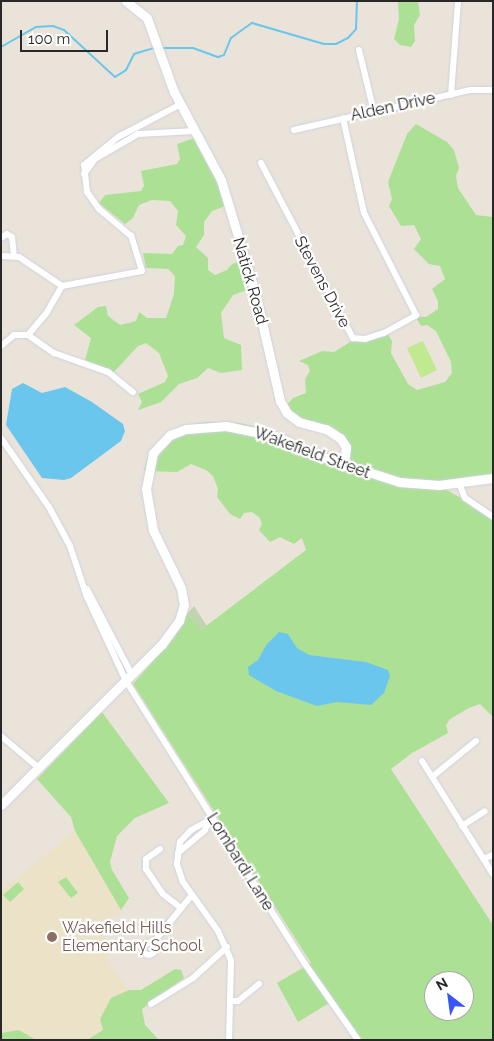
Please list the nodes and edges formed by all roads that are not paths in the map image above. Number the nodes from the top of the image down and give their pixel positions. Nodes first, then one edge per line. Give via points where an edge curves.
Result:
1 (126, 1) edge
2 (458, 1) edge
3 (359, 50) dead end
4 (493, 90) edge
5 (451, 95) junction
6 (181, 104) junction
7 (374, 112) junction
8 (343, 118) junction
9 (294, 130) dead end
10 (195, 131) junction
11 (261, 163) dead end
12 (84, 175) junction
13 (1, 238) edge
14 (1, 256) edge
15 (14, 256) junction
16 (62, 286) junction
17 (28, 335) junction
18 (1, 346) edge
19 (134, 392) dead end
20 (1, 438) edge
21 (344, 466) junction
22 (493, 478) edge
23 (459, 482) junction
24 (493, 517) edge
25 (129, 678) junction
26 (1, 736) edge
27 (476, 741) dead end
28 (422, 761) dead end
29 (39, 768) junction
30 (432, 777) junction
31 (1, 805) edge
32 (484, 811) dead end
33 (211, 820) junction
34 (462, 826) junction
35 (160, 849) dead end
36 (493, 855) edge
37 (483, 859) junction
38 (493, 874) edge
39 (192, 895) junction
40 (181, 908) junction
41 (152, 944) dead end
42 (227, 947) junction
43 (259, 984) dead end
44 (230, 1001) junction
45 (151, 1004) dead end
46 (229, 1040) edge
47 (358, 1040) edge

1 - 6 street, Natick Road via 147,18 165,71
2 - 5 street
3 - 7 street
4 - 5 street, Alden Drive
5 - 7 street, Alden Drive
6 - 10 street, Natick Road
6 - 12 street via 142,122 99,150 85,162
7 - 8 street, Alden Drive
8 - 9 street, Alden Drive
8 - 11 street, Stevens Drive via 364,213 416,315 384,333 365,339 353,338
10 - 12 street via 138,134 95,159
10 - 21 street, Natick Road via 221,180 256,296 280,401 287,413 299,422 326,429 340,438 346,447
12 - 16 street via 87,192 97,206 124,228 134,241 142,271
13 - 15 street via 7,234 12,237
14 - 15 street
15 - 16 street
16 - 17 street via 48,312
17 - 18 street via 14,335
17 - 19 street via 54,353 108,372
20 - 25 street, Lombardi Lane via 54,515 87,590 87,597
21 - 23 street, Wakefield Street via 399,482 430,485
21 - 25 street, Wakefield Street via 279,437 231,426 182,430 164,440 153,454 149,466 146,497 153,530 179,582 184,605 174,631
22 - 23 street, Wakefield Street
23 - 24 street via 465,498
25 - 29 street, Wakefield Street
25 - 33 street, Lombardi Lane
26 - 29 street
27 - 30 street
28 - 30 street
29 - 31 street, Wakefield Street
30 - 34 street
32 - 34 street
33 - 39 street via 184,836 178,854 179,872
33 - 47 street, Lombardi Lane via 344,1024
34 - 37 street
35 - 40 street via 146,859 146,869 163,894
36 - 37 street
37 - 38 street
39 - 40 street
39 - 42 street
40 - 41 street
42 - 44 street via 233,973
42 - 45 street via 192,978
43 - 44 street via 238,1001
44 - 46 street

